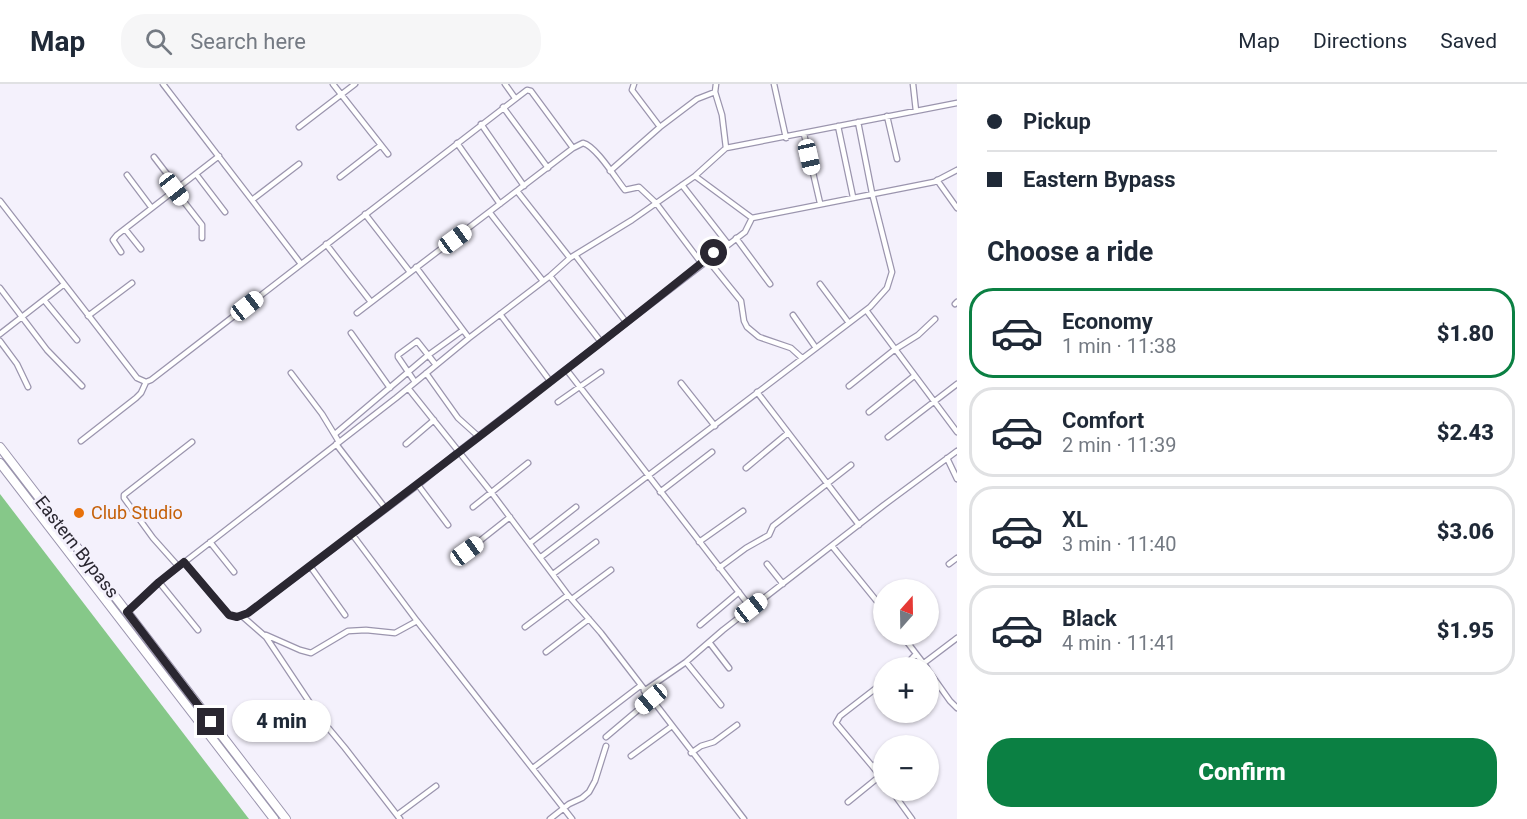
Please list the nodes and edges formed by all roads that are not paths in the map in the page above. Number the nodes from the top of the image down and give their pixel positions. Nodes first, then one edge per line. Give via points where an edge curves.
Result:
1 (163, 84) edge
2 (333, 84) edge
3 (355, 84) edge
4 (505, 84) edge
5 (634, 84) edge
6 (716, 84) edge
7 (774, 84) edge
8 (913, 84) edge
9 (714, 92) junction
10 (342, 94) junction
11 (515, 98) junction
12 (957, 104) edge
13 (503, 107) junction
14 (916, 111) junction
15 (887, 116) junction
16 (858, 122) junction
17 (480, 124) junction
18 (838, 126) junction
19 (299, 127) dead end
20 (660, 127) junction
21 (804, 134) junction
22 (786, 138) junction
23 (457, 143) junction
24 (381, 145) junction
25 (573, 148) junction
26 (726, 148) junction
27 (388, 154) dead end
28 (219, 156) junction
29 (154, 157) dead end
30 (897, 159) dead end
31 (299, 164) dead end
32 (548, 168) junction
33 (610, 171) junction
34 (954, 172) edge
35 (196, 174) junction
36 (127, 175) dead end
37 (695, 176) junction
38 (340, 177) dead end
39 (937, 180) junction
40 (957, 181) edge
41 (682, 184) junction
42 (525, 186) junction
43 (175, 188) junction
44 (517, 191) junction
45 (872, 193) junction
46 (853, 197) junction
47 (252, 200) junction
48 (0, 201) edge
49 (656, 203) junction
50 (820, 203) junction
51 (500, 204) junction
52 (151, 207) junction
53 (957, 208) edge
54 (225, 212) dead end
55 (490, 213) junction
56 (365, 214) junction
57 (752, 218) junction
58 (125, 229) junction
59 (202, 238) dead end
60 (736, 238) junction
61 (326, 244) junction
62 (728, 244) junction
63 (141, 249) dead end
64 (121, 252) dead end
65 (575, 255) junction
66 (570, 258) junction
67 (707, 259) junction
68 (301, 264) junction
69 (702, 264) junction
70 (416, 267) junction
71 (410, 272) junction
72 (550, 276) junction
73 (543, 281) junction
74 (132, 283) dead end
75 (770, 284) dead end
76 (820, 284) dead end
77 (63, 285) junction
78 (0, 288) edge
79 (44, 300) junction
80 (371, 302) junction
81 (866, 310) junction
82 (357, 313) dead end
83 (500, 314) junction
84 (793, 315) dead end
85 (88, 316) junction
86 (23, 317) junction
87 (935, 319) dead end
88 (626, 322) junction
89 (849, 323) junction
90 (463, 330) junction
91 (351, 333) dead end
92 (0, 334) edge
93 (469, 338) junction
94 (77, 340) dead end
95 (0, 341) edge
96 (601, 342) junction
97 (816, 348) junction
98 (894, 350) junction
99 (429, 355) junction
100 (802, 358) junction
101 (436, 364) junction
102 (566, 369) junction
103 (408, 372) junction
104 (601, 372) dead end
105 (291, 373) dead end
106 (426, 373) junction
107 (914, 376) junction
108 (550, 381) junction
109 (146, 382) junction
110 (416, 382) junction
111 (681, 383) dead end
112 (957, 384) edge
113 (82, 386) dead end
114 (849, 386) dead end
115 (28, 387) dead end
116 (579, 387) junction
117 (390, 388) junction
118 (408, 388) junction
119 (757, 392) junction
120 (558, 402) dead end
121 (934, 402) junction
122 (869, 412) dead end
123 (434, 420) junction
124 (715, 426) junction
125 (957, 432) edge
126 (788, 433) junction
127 (335, 434) junction
128 (478, 436) junction
129 (888, 437) dead end
130 (81, 441) dead end
131 (192, 442) dead end
132 (337, 443) junction
133 (406, 444) dead end
134 (0, 447) edge
135 (459, 450) junction
136 (957, 451) edge
137 (712, 452) dead end
138 (948, 458) junction
139 (0, 463) edge
140 (528, 463) dead end
141 (851, 465) dead end
142 (746, 468) dead end
143 (648, 476) junction
144 (957, 478) edge
145 (418, 485) junction
146 (827, 485) junction
147 (491, 492) junction
148 (660, 492) junction
149 (472, 507) dead end
150 (576, 507) dead end
151 (386, 509) junction
152 (743, 511) dead end
153 (510, 517) junction
154 (448, 525) dead end
155 (859, 525) junction
156 (352, 534) junction
157 (210, 542) junction
158 (596, 542) dead end
159 (699, 542) junction
160 (530, 543) junction
161 (832, 546) junction
162 (467, 551) dead end
163 (541, 557) junction
164 (957, 558) edge
165 (184, 562) junction
166 (767, 564) dead end
167 (949, 564) dead end
168 (178, 566) junction
169 (310, 566) junction
170 (719, 568) junction
171 (611, 570) dead end
172 (234, 572) dead end
173 (553, 574) junction
174 (159, 582) junction
175 (783, 584) junction
176 (740, 592) junction
177 (873, 596) edge
178 (570, 597) junction
179 (751, 608) junction
180 (127, 612) junction
181 (345, 615) dead end
182 (242, 616) junction
183 (590, 619) junction
184 (417, 621) junction
185 (700, 625) dead end
186 (525, 627) dead end
187 (198, 630) dead end
188 (263, 634) junction
189 (957, 638) edge
190 (709, 642) junction
191 (909, 645) edge
192 (546, 651) dead end
193 (916, 654) junction
194 (913, 657) edge
195 (918, 657) edge
196 (939, 657) edge
197 (686, 662) junction
198 (729, 668) dead end
199 (939, 685) edge
200 (640, 686) junction
201 (873, 689) edge
202 (644, 691) junction
203 (651, 699) junction
204 (721, 705) dead end
205 (957, 708) edge
206 (737, 725) dead end
207 (672, 726) junction
208 (606, 737) dead end
209 (606, 746) dead end
210 (691, 753) junction
211 (632, 756) dead end
212 (873, 767) edge
213 (533, 768) junction
214 (873, 782) edge
215 (436, 786) dead end
216 (899, 801) edge
217 (848, 802) dead end
218 (275, 805) junction
219 (564, 809) junction
220 (268, 810) junction
221 (398, 817) edge
222 (274, 819) edge
223 (286, 819) edge
224 (550, 819) edge
225 (572, 819) edge
226 (744, 819) edge
227 (912, 819) edge

1 - 28 street
2 - 10 street
3 - 10 street
4 - 11 street
5 - 20 street via 632,90
6 - 9 street
7 - 22 street
8 - 14 street
9 - 20 street via 697,99
9 - 26 street via 722,115
10 - 19 street
10 - 24 street
11 - 13 street
11 - 25 street via 531,91
12 - 14 street
13 - 17 street
13 - 32 street
14 - 15 street
15 - 16 street
15 - 30 street
16 - 18 street
16 - 45 street
17 - 23 street
17 - 42 street
18 - 21 street
18 - 46 street
20 - 33 street
21 - 22 street
21 - 50 street
22 - 26 street
23 - 51 street
23 - 56 street
24 - 27 street
24 - 38 street
25 - 32 street
25 - 33 street via 588,144
26 - 37 street
28 - 35 street
28 - 47 street
29 - 43 street
31 - 47 street
32 - 42 street
33 - 49 street via 625,190 639,187
34 - 39 street
34 - 40 street
35 - 43 street
35 - 54 street
36 - 52 street
37 - 41 street
37 - 57 street
39 - 45 street
39 - 53 street
41 - 49 street
41 - 62 street
42 - 44 street
43 - 52 street
43 - 59 street via 202,225
44 - 51 street
44 - 66 street
45 - 46 street
45 - 81 street via 892,272 887,288
46 - 50 street
47 - 68 street
48 - 77 street
49 - 65 street
49 - 69 street
50 - 57 street
51 - 55 street
52 - 58 street
55 - 70 street
55 - 73 street
56 - 61 street
56 - 71 street
57 - 60 street via 748,228
58 - 63 street
58 - 64 street via 113,240
60 - 62 street
60 - 75 street
61 - 68 street
61 - 80 street
62 - 67 street
65 - 66 street
65 - 88 street
66 - 72 street
67 - 69 street
67 - 100 street via 741,301 747,327 759,337 791,348
68 - 109 street
69 - 88 street
70 - 71 street
70 - 90 street
71 - 80 street
72 - 73 street
72 - 96 street
73 - 83 street
74 - 85 street
76 - 89 street
77 - 79 street
77 - 85 street
78 - 86 street
79 - 86 street
79 - 94 street
80 - 82 street
81 - 89 street
81 - 98 street
83 - 93 street
83 - 108 street
84 - 97 street
85 - 109 street via 137,378
86 - 92 street
86 - 113 street via 47,350
87 - 98 street
88 - 96 street
89 - 97 street
90 - 93 street
90 - 99 street
91 - 117 street
93 - 101 street
95 - 115 street
96 - 102 street
97 - 100 street
98 - 107 street
98 - 114 street
99 - 101 street
99 - 103 street
99 - 103 street via 417,341 399,355
100 - 119 street
101 - 106 street
102 - 108 street
102 - 116 street
103 - 110 street
103 - 117 street
104 - 116 street
105 - 127 street
106 - 110 street
106 - 128 street via 458,418
107 - 121 street
107 - 122 street
108 - 128 street
109 - 130 street via 136,398
110 - 118 street
111 - 124 street
112 - 121 street
116 - 120 street
116 - 143 street
117 - 127 street
118 - 123 street
118 - 132 street
119 - 124 street
119 - 126 street
121 - 125 street
121 - 129 street
123 - 133 street
123 - 135 street
124 - 143 street
126 - 142 street
126 - 146 street
127 - 132 street
128 - 135 street
131 - 168 street via 124,495
132 - 151 street
132 - 157 street
134 - 180 main road, Eastern Bypass
135 - 145 street
135 - 147 street
136 - 138 street
137 - 148 street
138 - 144 street
138 - 155 street
139 - 220 main road, Eastern Bypass
140 - 147 street
141 - 146 street
143 - 148 street
143 - 163 street
145 - 151 street
145 - 154 street
146 - 155 street
146 - 170 street via 773,526 769,535
147 - 149 street
147 - 153 street
148 - 159 street
150 - 160 street
151 - 156 street
152 - 159 street
153 - 160 street
153 - 162 street
155 - 161 street
156 - 169 street
156 - 184 street
157 - 165 street
157 - 172 street
158 - 173 street
159 - 170 street
160 - 163 street
161 - 175 street
161 - 177 street
163 - 173 street
164 - 167 street
165 - 168 street
165 - 182 street via 229,615
166 - 175 street
168 - 174 street
169 - 181 street
169 - 182 street
170 - 176 street
171 - 178 street
173 - 178 street
174 - 180 street
174 - 187 street
175 - 179 street
176 - 179 street
176 - 185 street
178 - 183 street
178 - 186 street
179 - 190 street
180 - 218 main road, Eastern Bypass
182 - 188 street
183 - 192 street
183 - 200 street
184 - 188 street via 395,633 348,631 311,653
184 - 213 street
188 - 221 street via 320,718
189 - 196 street
190 - 197 street
190 - 198 street
191 - 193 street
193 - 194 street
193 - 195 street
197 - 202 street
197 - 204 street
199 - 205 street
200 - 202 street
200 - 213 street
201 - 212 street via 836,723
202 - 203 street
203 - 207 street
203 - 208 street
206 - 210 street
207 - 210 street
207 - 211 street
209 - 219 street via 589,792
210 - 226 street
213 - 219 street
214 - 217 street
215 - 221 street
216 - 227 street
218 - 220 main road
218 - 223 main road, Eastern Bypass
219 - 224 street
219 - 225 street
220 - 222 main road, Eastern Bypass

